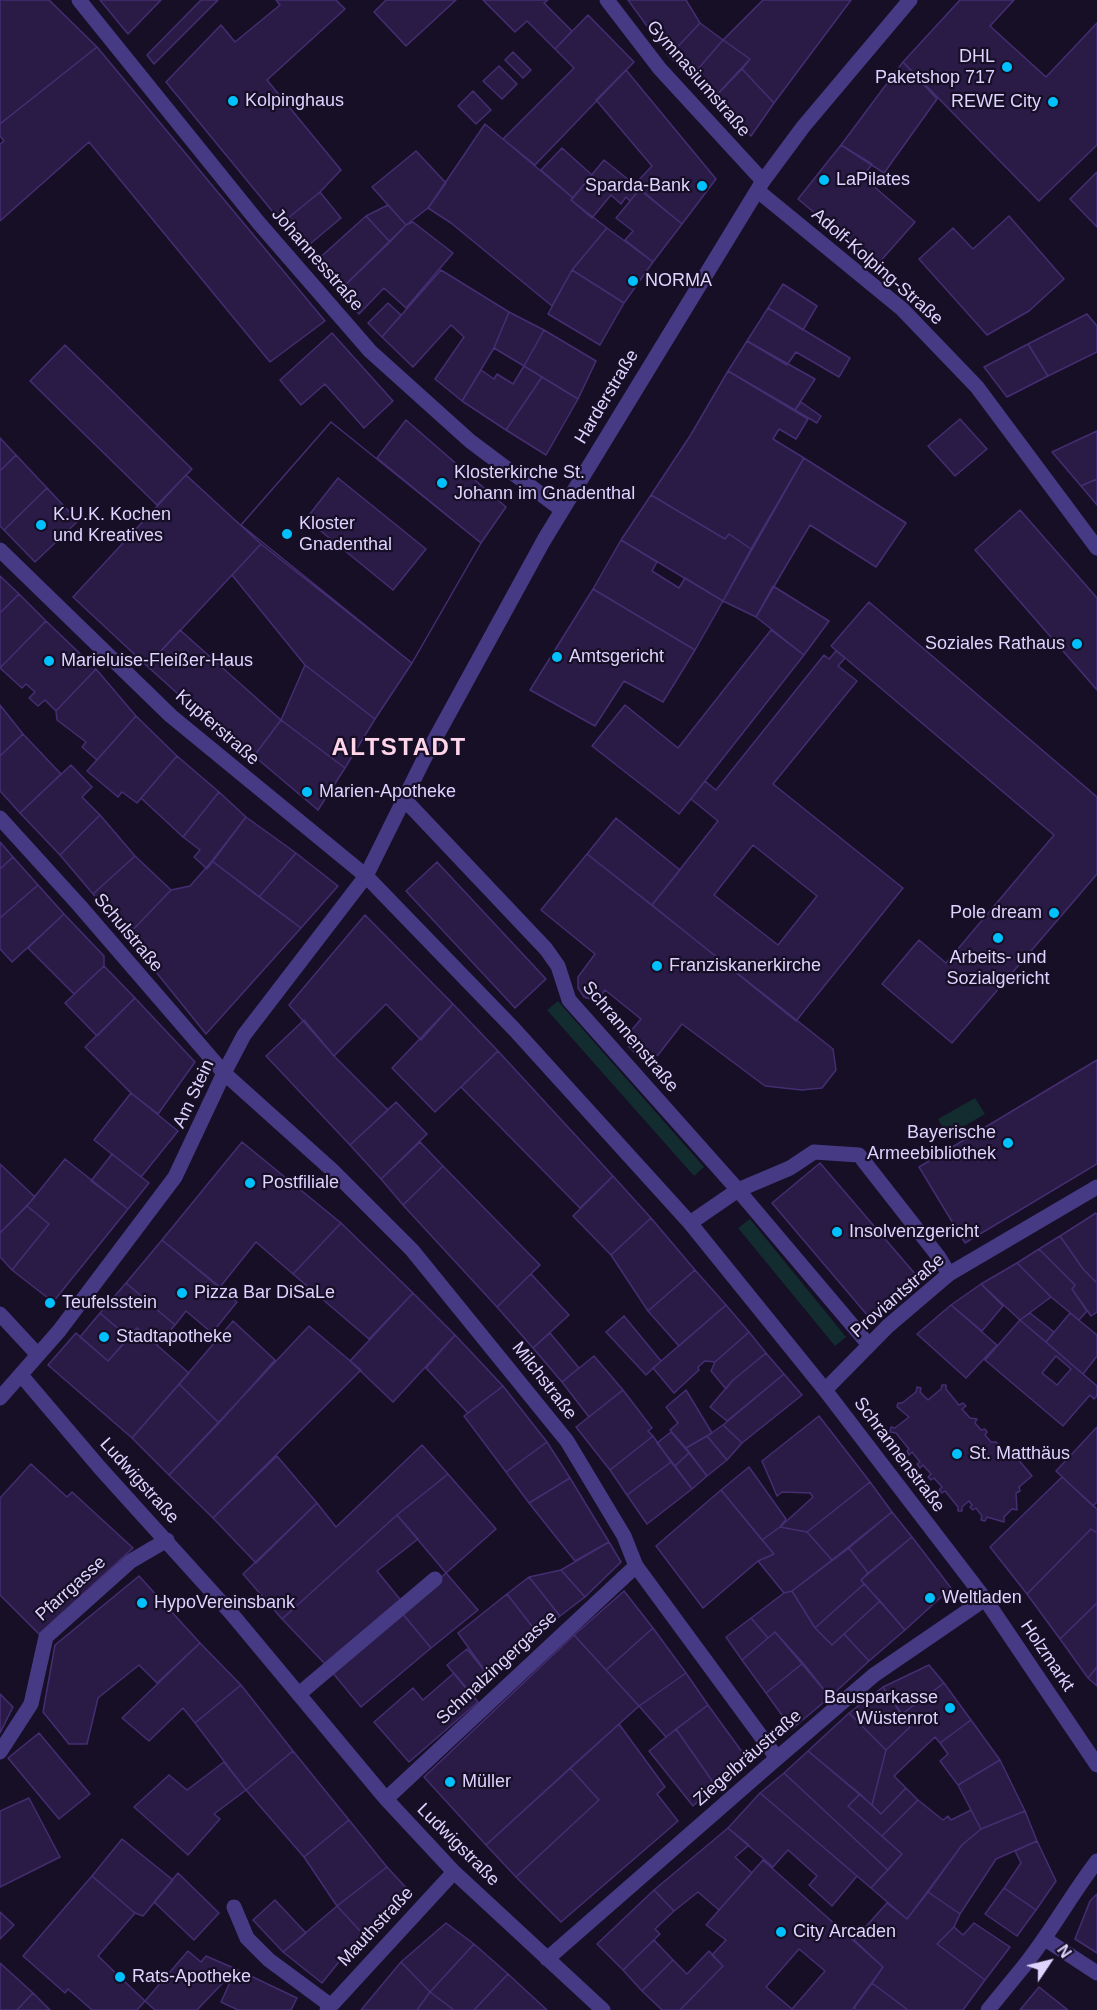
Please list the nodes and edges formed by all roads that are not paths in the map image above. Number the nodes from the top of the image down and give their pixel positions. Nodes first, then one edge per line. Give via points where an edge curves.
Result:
1 (79, 0) edge
2 (607, 0) edge
3 (910, 0) edge
4 (760, 186) junction
5 (562, 510) junction
6 (1097, 548) edge
7 (0, 550) edge
8 (404, 799) junction
9 (0, 818) edge
10 (366, 876) junction
11 (224, 1073) junction
12 (1097, 1187) edge
13 (738, 1190) junction
14 (690, 1223) junction
15 (949, 1274) junction
16 (0, 1314) edge
17 (870, 1345) junction
18 (39, 1355) junction
19 (21, 1375) junction
20 (825, 1390) junction
21 (0, 1398) edge
22 (167, 1540) junction
23 (636, 1566) junction
24 (435, 1579) dead end
25 (985, 1599) junction
26 (299, 1694) junction
27 (0, 1752) edge
28 (772, 1762) junction
29 (1097, 1765) edge
30 (386, 1799) junction
31 (1097, 1861) edge
32 (454, 1872) junction
33 (234, 1907) dead end
34 (1046, 1939) junction
35 (547, 1959) junction
36 (1097, 1973) edge
37 (328, 2007) edge
38 (603, 2010) edge
39 (988, 2010) edge

1 - 5 street, Johannesstraße via 258,222 370,351 470,441
2 - 4 street, Gymnasiumstraße
3 - 4 street, Harderstraße via 803,127
4 - 5 street, Harderstraße
4 - 6 street, Adolf-Kolping-Straße via 902,309 977,387
5 - 8 street, Harderstraße
7 - 10 street, Kupferstraße via 171,716
8 - 10 street, Harderstraße
8 - 13 street, Schrannenstraße via 546,949 558,966 569,1000
9 - 11 street, Schulstraße
10 - 11 street, Am Stein via 244,1035
10 - 14 street, Schrannenstraße via 519,1034
11 - 18 street, Am Stein via 175,1178
11 - 23 street, Milchstraße via 332,1170 436,1278 567,1441 624,1536
12 - 15 street, Proviantstraße
13 - 14 street
13 - 15 street via 790,1168 814,1152 859,1155
13 - 17 street, Schrannenstraße
14 - 20 street, Schrannenstraße
15 - 17 street, Proviantstraße
16 - 18 street
17 - 20 street, Proviantstraße
18 - 19 street, Am Stein
19 - 21 street, Am Stein
19 - 22 street, Ludwigstraße
20 - 25 street, Schrannenstraße
22 - 26 street, Ludwigstraße
22 - 27 street, Pfarrgasse via 131,1561 46,1637 31,1704
23 - 28 street, Milchstraße
23 - 30 street, Schmalzingergasse
24 - 26 street
25 - 28 street, Ziegelbräustraße via 874,1675
25 - 29 street, Holzmarkt
26 - 30 street, Ludwigstraße
28 - 35 street, Ziegelbräustraße
30 - 32 street, Ludwigstraße
31 - 34 street
32 - 35 street, Ludwigstraße
32 - 37 street, Mauthstraße
33 - 37 street via 247,1938
34 - 36 street
34 - 39 street
35 - 38 street, Ludwigstraße

